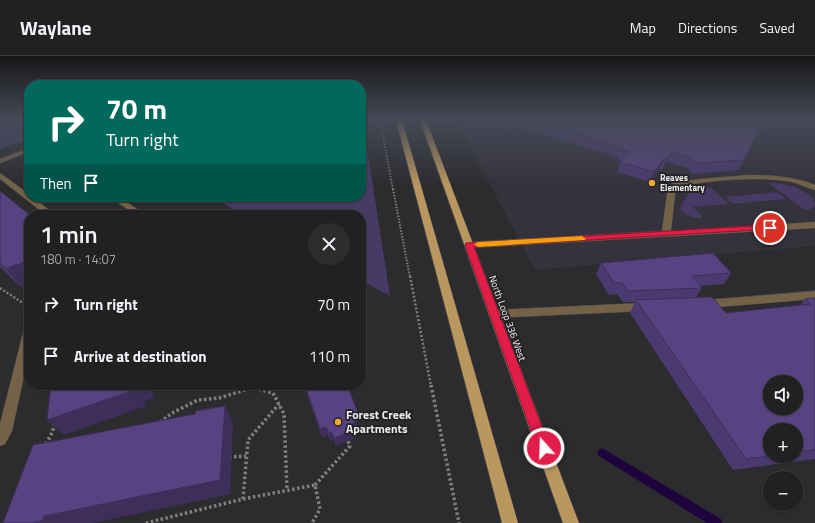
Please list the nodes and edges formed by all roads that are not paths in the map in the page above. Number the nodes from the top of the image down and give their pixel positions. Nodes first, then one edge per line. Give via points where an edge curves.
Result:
1 (405, 142) edge
2 (431, 142) edge
3 (24, 152) edge
4 (0, 161) edge
5 (0, 174) edge
6 (815, 188) edge
7 (24, 193) edge
8 (36, 202) edge
9 (122, 202) edge
10 (46, 210) edge
11 (134, 210) edge
12 (815, 225) edge
13 (666, 234) junction
14 (469, 245) junction
15 (815, 295) edge
16 (699, 305) edge
17 (652, 307) edge
18 (494, 314) junction
19 (24, 350) edge
20 (0, 440) edge
21 (510, 523) edge
22 (571, 523) edge

1 - 21 main road
2 - 14 main road, North Loop 336 West
3 - 4 lane
5 - 7 lane
6 - 13 lane via 781,177 764,176 676,185 671,194
8 - 10 lane
9 - 11 lane
12 - 13 lane
13 - 14 lane
14 - 18 main road, North Loop 336 West
15 - 16 lane
17 - 18 lane
18 - 22 main road, North Loop 336 West
19 - 20 lane via 5,431

